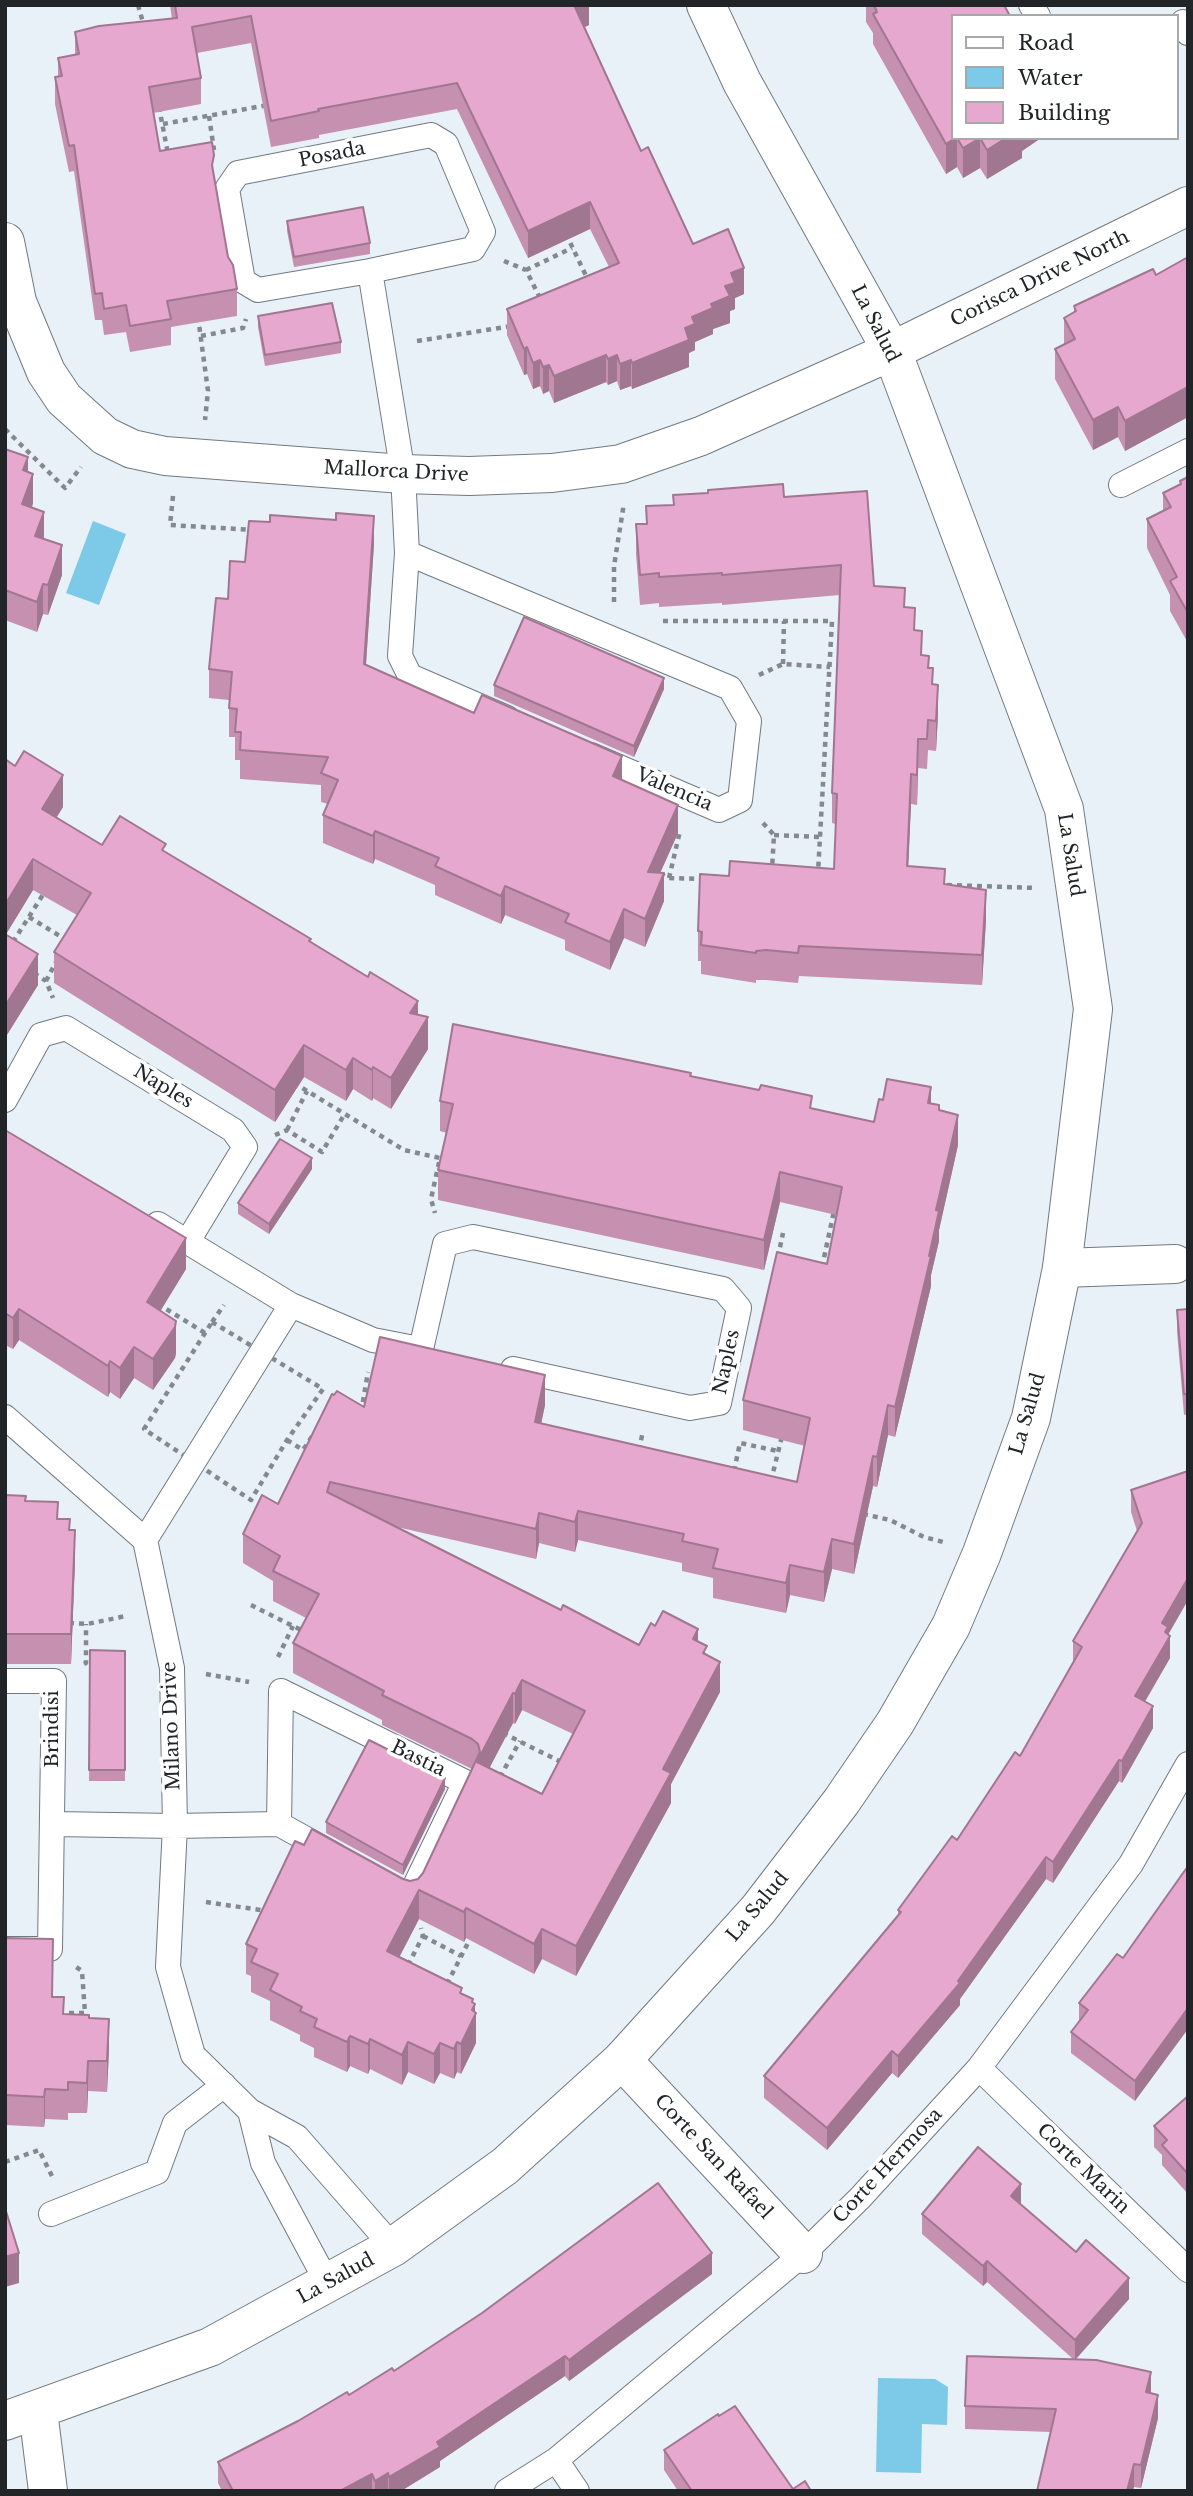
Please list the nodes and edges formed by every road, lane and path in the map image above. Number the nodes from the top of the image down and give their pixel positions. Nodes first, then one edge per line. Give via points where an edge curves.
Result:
1 (138, 5) edge
2 (706, 5) edge
3 (145, 32) edge
4 (158, 98) edge
5 (272, 104) edge
6 (163, 124) junction
7 (168, 158) edge
8 (1188, 206) edge
9 (561, 224) edge
10 (5, 242) edge
11 (572, 248) junction
12 (474, 249) junction
13 (526, 270) junction
14 (370, 271) junction
15 (593, 290) edge
16 (542, 301) edge
17 (197, 310) edge
18 (522, 324) edge
19 (382, 347) junction
20 (891, 351) junction
21 (1188, 451) edge
22 (201, 459) junction
23 (621, 464) junction
24 (402, 474) junction
25 (1121, 485) dead end
26 (408, 553) junction
27 (614, 605) dead end
28 (784, 621) junction
29 (640, 650) junction
30 (783, 664) junction
31 (830, 667) junction
32 (730, 688) junction
33 (530, 728) edge
34 (566, 744) edge
35 (688, 797) junction
36 (740, 800) junction
37 (774, 835) junction
38 (820, 837) junction
39 (657, 872) edge
40 (669, 878) junction
41 (708, 879) edge
42 (772, 880) edge
43 (51, 881) edge
44 (817, 881) edge
45 (938, 885) edge
46 (1009, 887) dead end
47 (29, 916) junction
48 (67, 941) junction
49 (11, 945) edge
50 (78, 948) edge
51 (26, 968) edge
52 (46, 981) junction
53 (66, 1028) junction
54 (283, 1076) edge
55 (307, 1091) junction
56 (5, 1100) edge
57 (344, 1115) junction
58 (287, 1129) junction
59 (243, 1151) junction
60 (836, 1205) edge
61 (143, 1216) edge
62 (783, 1233) dead end
63 (187, 1241) junction
64 (445, 1244) junction
65 (778, 1259) edge
66 (1181, 1263) edge
67 (1062, 1268) junction
68 (822, 1269) edge
69 (147, 1297) edge
70 (291, 1305) junction
71 (205, 1333) junction
72 (373, 1340) junction
73 (421, 1349) junction
74 (263, 1352) junction
75 (448, 1355) edge
76 (487, 1364) edge
77 (362, 1407) junction
78 (375, 1410) edge
79 (355, 1413) edge
80 (5, 1417) edge
81 (785, 1425) edge
82 (316, 1431) edge
83 (287, 1440) junction
84 (778, 1451) junction
85 (193, 1463) junction
86 (733, 1474) edge
87 (768, 1493) edge
88 (863, 1514) edge
89 (924, 1537) dead end
90 (145, 1540) junction
91 (251, 1605) dead end
92 (160, 1609) junction
93 (59, 1623) edge
94 (293, 1626) junction
95 (316, 1638) edge
96 (275, 1662) dead end
97 (172, 1668) junction
98 (5, 1681) edge
99 (251, 1683) dead end
100 (495, 1729) edge
101 (520, 1741) junction
102 (568, 1751) edge
103 (562, 1763) junction
104 (1188, 1764) edge
105 (558, 1770) edge
106 (463, 1782) junction
107 (53, 1824) junction
108 (279, 1824) junction
109 (175, 1826) junction
110 (351, 1863) edge
111 (374, 1876) edge
112 (410, 1896) junction
113 (171, 1903) junction
114 (269, 1911) edge
115 (473, 1933) edge
116 (423, 1936) junction
117 (5, 1949) edge
118 (461, 1956) junction
119 (403, 1975) edge
120 (442, 1993) edge
121 (58, 2013) edge
122 (85, 2013) edge
123 (622, 2060) junction
124 (979, 2068) junction
125 (224, 2085) junction
126 (250, 2111) junction
127 (5, 2162) edge
128 (60, 2210) joint
129 (393, 2247) junction
130 (803, 2254) junction
131 (1188, 2270) edge
132 (328, 2284) junction
133 (22, 2416) edge
134 (556, 2460) junction
135 (48, 2491) edge
136 (507, 2491) edge
137 (577, 2491) edge

1 - 3 path
2 - 20 street, La Salud via 742,82
4 - 6 path
5 - 6 path
6 - 7 path
8 - 20 street, Corisca Drive North
9 - 11 path
10 - 22 street, Mallorca Drive via 17,302 31,340 64,399 106,436 132,449
11 - 13 path
11 - 15 path
12 - 13 path
12 - 14 lane, Posada
12 - 14 lane, Posada via 484,232 446,144 431,135 238,173 227,189 243,281 258,290
13 - 16 path
14 - 19 lane
17 - 22 path via 208,391
18 - 19 path
19 - 24 lane
20 - 23 street, Mallorca Drive via 701,436
20 - 67 street, La Salud via 1064,809 1093,1009
21 - 25 lane
22 - 24 street, Mallorca Drive
23 - 24 street, Mallorca Drive via 538,473
23 - 27 path via 624,502 614,566
24 - 26 lane
26 - 29 lane
26 - 33 lane via 400,656 410,676
28 - 29 path via 651,621
28 - 30 path
28 - 31 path via 832,621
29 - 32 lane
30 - 31 path
30 - 32 path
31 - 38 path
32 - 36 lane, Valencia via 749,721
34 - 35 lane, Valencia
35 - 36 lane, Valencia via 719,810
35 - 40 path
36 - 37 path
37 - 38 path
37 - 42 path
38 - 44 path
39 - 40 path
40 - 41 path
43 - 47 path
45 - 46 path
47 - 48 path
47 - 49 path
48 - 50 path
48 - 52 path
51 - 52 path
52 - 53 path
53 - 56 lane via 41,1035
53 - 59 lane, Naples via 233,1130 245,1147
54 - 55 path
55 - 57 path
55 - 58 path
57 - 58 path via 322,1152
57 - 64 path via 404,1150 440,1158 431,1199
58 - 59 path
59 - 63 lane
60 - 68 path
61 - 63 lane
62 - 65 path
63 - 70 lane
64 - 73 lane
64 - 76 lane, Naples via 473,1237 723,1289 739,1308 719,1403 690,1408
66 - 67 street
67 - 123 street, La Salud via 1031,1418 951,1626 895,1723 833,1812 758,1910
69 - 71 path
70 - 72 lane
70 - 74 lane
71 - 74 path via 212,1322
71 - 85 path via 144,1429
72 - 73 lane
72 - 77 path
73 - 75 lane
74 - 83 path via 323,1390
74 - 85 lane
77 - 78 path
77 - 79 path
80 - 90 lane
81 - 84 path
82 - 83 path via 303,1450
83 - 85 path via 251,1500
84 - 86 path via 740,1443
84 - 87 path
85 - 90 lane
88 - 89 path via 890,1520
90 - 92 lane, Milano Drive
91 - 94 path
92 - 93 path via 88,1624
92 - 97 lane, Milano Drive
94 - 95 path
94 - 96 path
97 - 99 path
97 - 109 lane, Milano Drive
98 - 107 lane, Brindisi via 54,1681
100 - 101 path
101 - 103 path
101 - 106 path via 498,1781
102 - 103 path
103 - 105 path
104 - 124 lane, Corte Hermosa via 1131,1864
106 - 108 lane, Bastia via 281,1691
106 - 112 lane, Bastia
107 - 109 lane
107 - 117 lane, Brindisi via 50,1949
108 - 109 lane
108 - 110 lane
109 - 113 lane, Milano Drive
111 - 112 lane
112 - 116 path
113 - 114 path via 206,1901
113 - 125 lane, Milano Drive via 168,1967 193,2055
115 - 118 path
116 - 118 path
116 - 119 path
118 - 120 path
121 - 122 path
123 - 129 street, La Salud via 505,2166
123 - 130 street, Corte San Rafael
124 - 130 lane, Corte Hermosa
124 - 131 lane, Corte Marin
125 - 126 lane, Milano Drive
125 - 128 lane via 176,2123 157,2172
126 - 129 lane, Milano Drive via 297,2137
126 - 132 lane via 263,2163
127 - 128 path via 39,2150
129 - 132 street, La Salud
130 - 134 lane, Corte Hermosa
132 - 133 street, La Salud via 211,2347
133 - 135 street
134 - 136 lane, Corte Hermosa
134 - 137 lane

